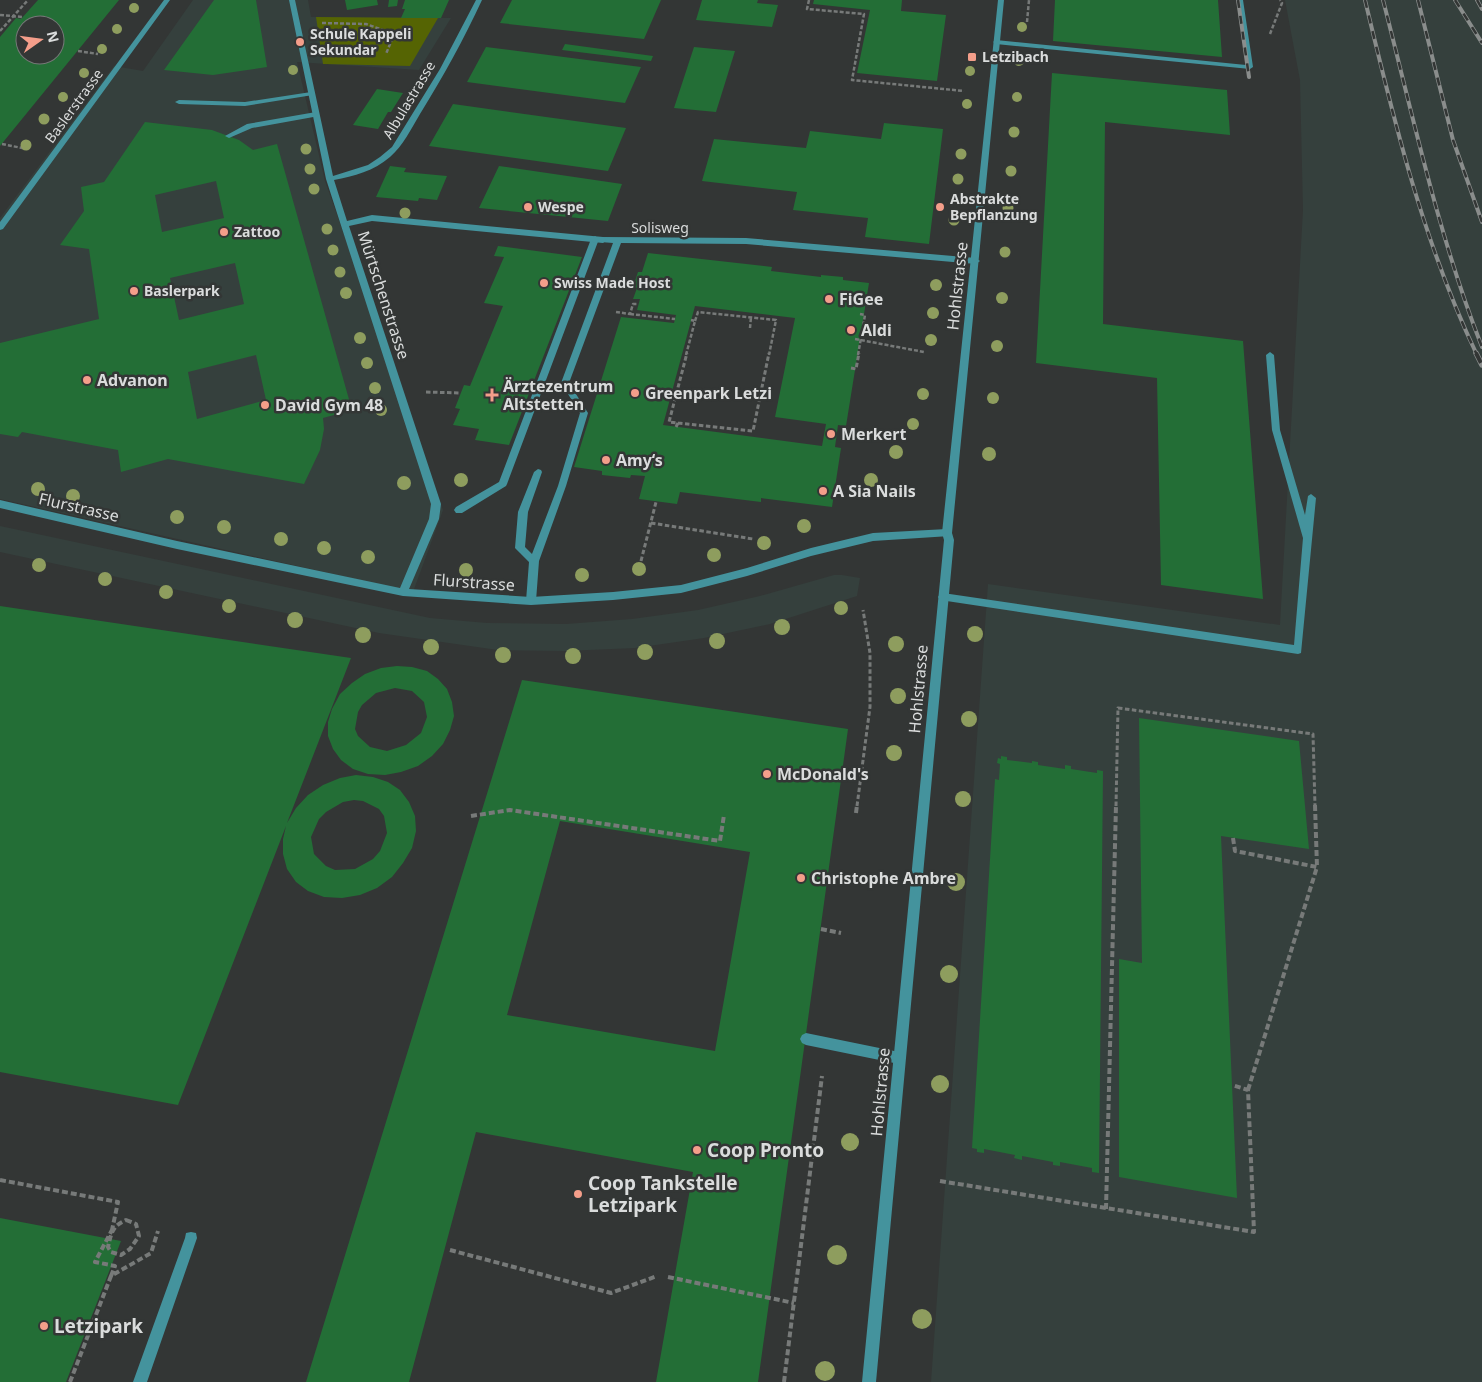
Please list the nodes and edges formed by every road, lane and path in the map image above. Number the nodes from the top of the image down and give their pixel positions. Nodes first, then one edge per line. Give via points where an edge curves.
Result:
1 (28, 0) edge
2 (167, 0) edge
3 (292, 0) edge
4 (479, 0) edge
5 (809, 0) edge
6 (1001, 0) edge
7 (1240, 0) edge
8 (0, 15) edge
9 (13, 16) junction
10 (316, 24) dead end
11 (0, 31) edge
12 (996, 42) junction
13 (78, 51) dead end
14 (101, 54) dead end
15 (386, 54) dead end
16 (964, 91) dead end
17 (311, 94) junction
18 (179, 102) dead end
19 (316, 114) junction
20 (230, 136) dead end
21 (2, 144) dead end
22 (30, 150) dead end
23 (330, 179) junction
24 (345, 224) junction
25 (0, 227) edge
26 (599, 239) junction
27 (618, 240) junction
28 (976, 261) junction
29 (630, 314) dead end
30 (860, 314) dead end
31 (752, 317) junction
32 (675, 318) dead end
33 (750, 328) dead end
34 (856, 339) dead end
35 (862, 340) junction
36 (924, 352) dead end
37 (1270, 355) dead end
38 (850, 368) dead end
39 (420, 392) dead end
40 (461, 393) dead end
41 (678, 423) junction
42 (676, 427) dead end
43 (538, 472) dead end
44 (1311, 498) dead end
45 (656, 502) dead end
46 (0, 504) edge
47 (459, 510) dead end
48 (651, 523) junction
49 (948, 532) junction
50 (753, 539) dead end
51 (1308, 543) junction
52 (641, 561) dead end
53 (534, 562) junction
54 (403, 592) junction
55 (943, 597) junction
56 (531, 600) junction
57 (863, 610) dead end
58 (856, 813) dead end
59 (471, 816) dead end
60 (724, 816) dead end
61 (1233, 838) dead end
62 (1317, 866) junction
63 (821, 929) dead end
64 (841, 933) dead end
65 (806, 1039) dead end
66 (899, 1058) junction
67 (822, 1076) dead end
68 (1232, 1085) dead end
69 (1248, 1090) junction
70 (0, 1180) edge
71 (940, 1181) dead end
72 (1106, 1209) junction
73 (158, 1231) dead end
74 (191, 1238) dead end
75 (450, 1250) dead end
76 (111, 1276) junction
77 (657, 1276) dead end
78 (668, 1277) dead end
79 (794, 1303) junction
80 (70, 1382) edge
81 (140, 1382) edge
82 (784, 1382) edge
83 (868, 1382) edge

1 - 9 path
2 - 25 street, Baslerstrasse
3 - 17 street, Mürtschenstrasse
4 - 23 street, Albulastrasse via 397,146 361,172
5 - 16 path via 807,9 864,14 852,80
6 - 12 street, Hohlstrasse
7 - 12 street via 1250,66
8 - 9 path
9 - 11 path
10 - 15 path via 366,24 394,34
12 - 28 street, Hohlstrasse
13 - 14 path
17 - 18 street via 245,104
17 - 19 street, Mürtschenstrasse
19 - 20 street via 250,126
19 - 23 street, Mürtschenstrasse
21 - 22 path
23 - 24 street, Mürtschenstrasse
24 - 26 street, Solisweg via 380,218
24 - 54 street, Mürtschenstrasse via 436,504 434,519
26 - 27 street, Solisweg
26 - 47 street via 503,484
27 - 28 street, Solisweg via 746,241
27 - 53 street via 565,383 584,413
28 - 49 street, Hohlstrasse
29 - 32 path
30 - 35 path via 865,315
31 - 33 path
31 - 41 path via 698,312 693,320 668,422
31 - 41 path via 776,320 753,431
34 - 35 path
35 - 36 path
35 - 38 path via 856,369
37 - 51 street via 1276,430
39 - 40 path
41 - 42 path
43 - 53 street via 523,512 520,548
44 - 51 street
45 - 48 path
46 - 54 street, Flurstrasse
48 - 50 path
48 - 52 path
49 - 55 street, Hohlstrasse
49 - 56 street, Flurstrasse via 873,537 681,589
51 - 55 street via 1298,650
53 - 56 street
54 - 56 street, Flurstrasse
55 - 66 street, Hohlstrasse
57 - 58 path via 870,653 870,707
59 - 60 path via 510,810 720,841
61 - 62 path via 1235,851
62 - 69 path
62 - 72 path via 1313,734 1118,708
63 - 64 path
65 - 66 street
66 - 83 street, Hohlstrasse
67 - 79 path
68 - 69 path
69 - 72 path via 1254,1232
70 - 76 path via 118,1202 114,1220 112,1229 110,1238 108,1247 111,1252 121,1255 128,1252 140,1235 136,1224 125,1221 119,1223 114,1229 109,1236 104,1242 94,1262 115,1266
71 - 72 path
73 - 76 path via 151,1253
74 - 81 street
75 - 77 path via 611,1293
76 - 80 path
78 - 79 path
79 - 82 path

